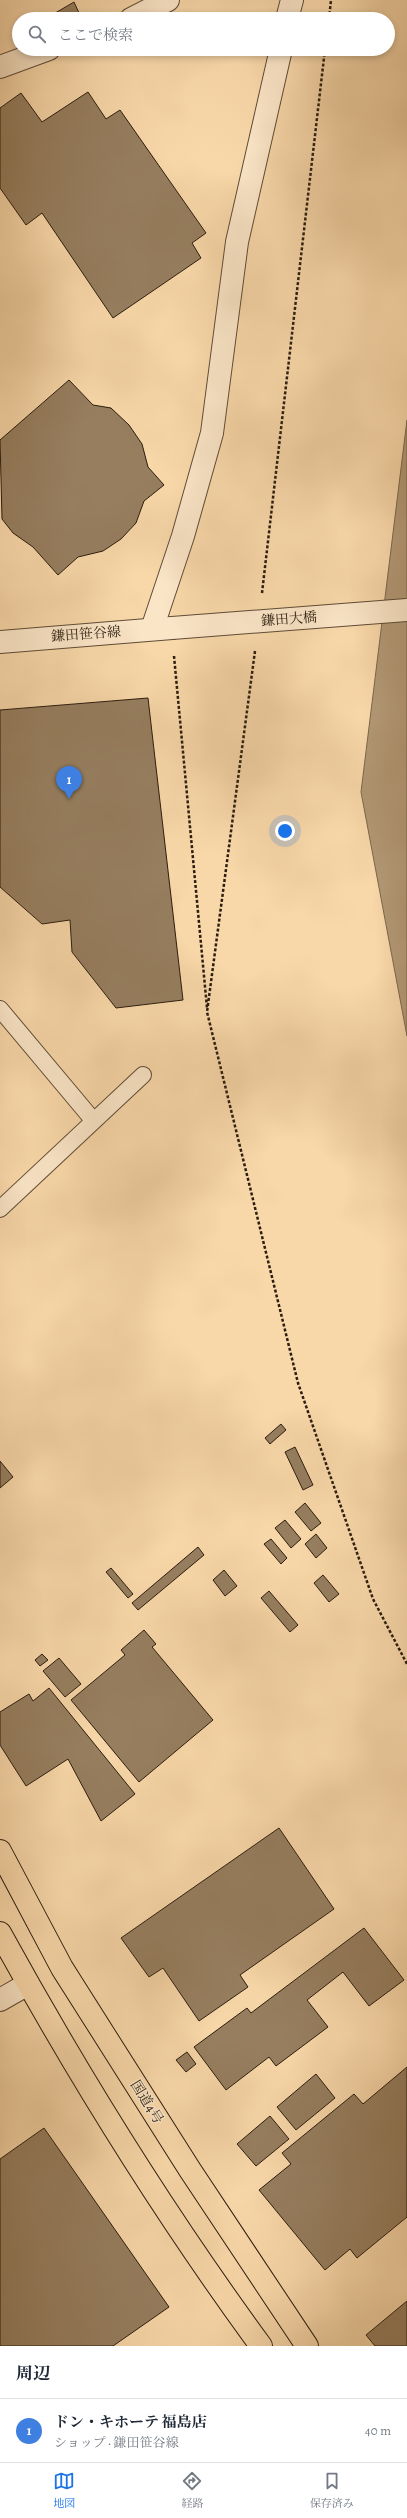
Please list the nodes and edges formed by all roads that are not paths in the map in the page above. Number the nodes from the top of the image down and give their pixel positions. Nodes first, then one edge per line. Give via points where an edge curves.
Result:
1 (168, 0) edge
2 (292, 0) edge
3 (145, 12) edge
4 (289, 12) edge
5 (30, 56) edge
6 (279, 56) edge
7 (0, 67) edge
8 (407, 610) edge
9 (162, 628) junction
10 (0, 642) edge
11 (0, 1009) edge
12 (143, 1075) dead end
13 (93, 1120) junction
14 (0, 1208) edge
15 (0, 1851) edge
16 (0, 1933) edge
17 (28, 1984) junction
18 (0, 2000) edge
19 (261, 2346) edge
20 (307, 2346) edge

1 - 3 street
2 - 4 street
5 - 7 street
6 - 9 street via 237,242 212,433 183,536
8 - 9 street, 鎌田大橋, bridge
9 - 10 street, 鎌田笹谷線
11 - 13 lane
12 - 13 lane
13 - 14 lane
15 - 20 highway, 国道4号 via 62,1968 190,2170
16 - 17 highway
17 - 18 street
17 - 19 highway via 122,2140 219,2289

